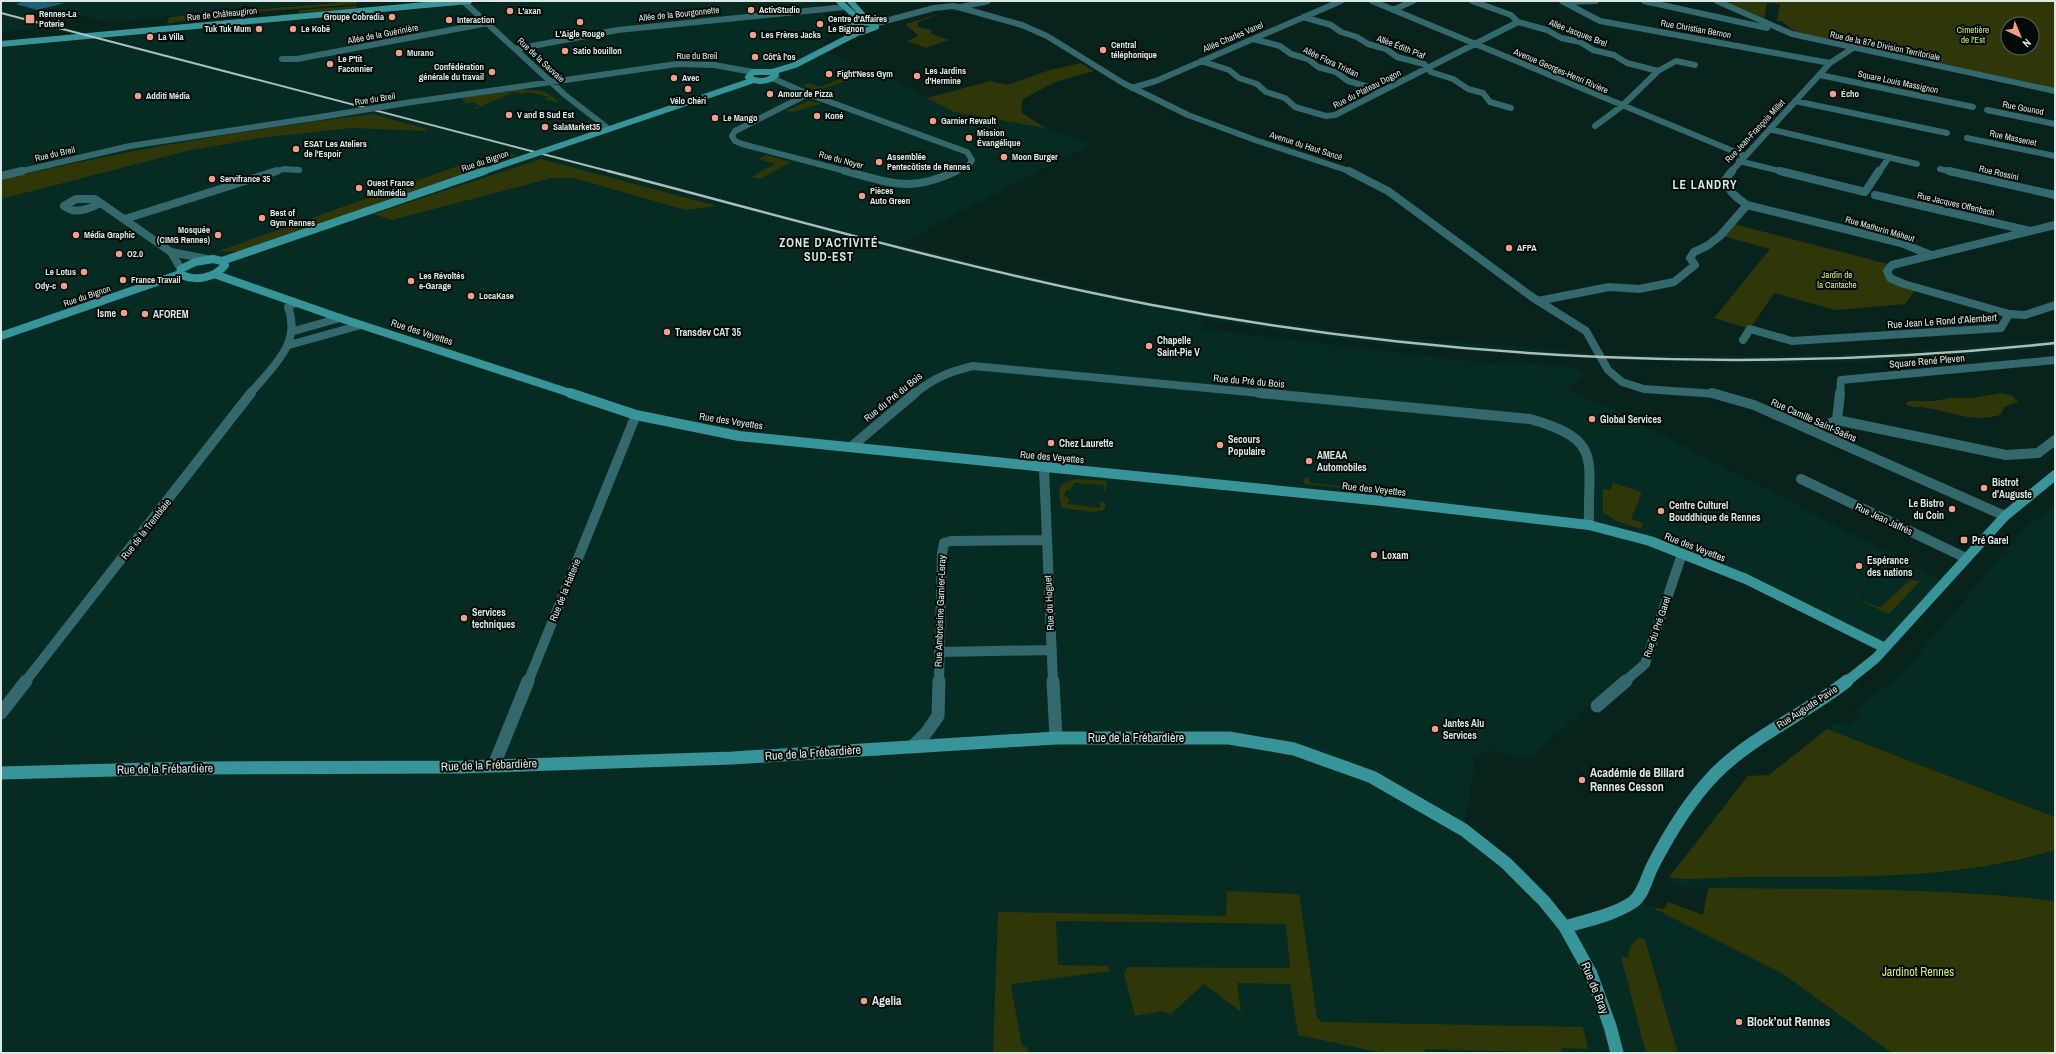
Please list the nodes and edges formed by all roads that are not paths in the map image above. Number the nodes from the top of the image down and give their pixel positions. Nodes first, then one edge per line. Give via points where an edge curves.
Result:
1 (463, 1) edge
2 (469, 1) edge
3 (839, 1) edge
4 (850, 1) edge
5 (939, 1) edge
6 (988, 1) edge
7 (1341, 1) edge
8 (1372, 1) edge
9 (1413, 1) edge
10 (1472, 1) edge
11 (1563, 1) edge
12 (1596, 1) edge
13 (1644, 1) edge
14 (1717, 1) edge
15 (957, 6) junction
16 (845, 7) junction
17 (1393, 10) junction
18 (1303, 17) junction
19 (854, 22) junction
20 (1518, 22) junction
21 (488, 23) junction
22 (873, 25) junction
23 (1774, 27) junction
24 (847, 29) junction
25 (859, 32) junction
26 (1252, 39) junction
27 (1, 44) edge
28 (1475, 44) junction
29 (1853, 48) junction
30 (516, 49) junction
31 (827, 49) junction
32 (282, 59) dead end
33 (1201, 61) junction
34 (1830, 63) junction
35 (1695, 65) dead end
36 (1427, 68) junction
37 (1658, 71) junction
38 (753, 72) junction
39 (772, 75) junction
40 (1820, 75) junction
41 (549, 80) junction
42 (754, 80) junction
43 (1132, 88) junction
44 (1382, 91) junction
45 (2055, 91) edge
46 (808, 94) junction
47 (1795, 101) junction
48 (1622, 106) junction
49 (1973, 107) dead end
50 (1511, 108) dead end
51 (1987, 110) dead end
52 (2055, 124) edge
53 (1595, 126) dead end
54 (609, 129) junction
55 (1769, 129) junction
56 (1947, 133) dead end
57 (1967, 138) dead end
58 (2055, 156) edge
59 (1889, 157) junction
60 (1742, 158) junction
61 (1917, 164) dead end
62 (1940, 169) dead end
63 (299, 170) dead end
64 (1, 176) edge
65 (1876, 195) dead end
66 (2055, 195) edge
67 (100, 203) dead end
68 (1747, 205) junction
69 (125, 219) junction
70 (2055, 225) edge
71 (2032, 231) junction
72 (171, 252) junction
73 (1931, 255) junction
74 (208, 259) junction
75 (222, 261) junction
76 (180, 272) junction
77 (214, 274) junction
78 (1538, 301) junction
79 (296, 303) junction
80 (2055, 306) edge
81 (2009, 314) junction
82 (340, 318) junction
83 (361, 325) junction
84 (294, 331) junction
85 (1, 336) edge
86 (1744, 340) dead end
87 (289, 345) junction
88 (2055, 360) edge
89 (1608, 371) joint
90 (636, 415) junction
91 (1837, 420) junction
92 (1814, 431) junction
93 (2055, 440) edge
94 (851, 446) junction
95 (1044, 468) junction
96 (2055, 475) edge
97 (1801, 480) dead end
98 (2005, 516) junction
99 (1589, 525) junction
100 (1046, 540) junction
101 (1682, 554) junction
102 (1966, 558) junction
103 (1886, 648) junction
104 (1052, 650) junction
105 (939, 652) junction
106 (1597, 706) dead end
107 (1, 712) edge
108 (1056, 738) junction
109 (912, 747) junction
110 (494, 765) junction
111 (1, 773) edge
112 (1565, 928) junction
113 (1617, 1053) edge

1 - 2 street, Rue de Châteaugiron
1 - 21 street, Rue de la Sauvaie
1 - 27 street, Rue de Châteaugiron
3 - 16 street
4 - 22 street
5 - 15 street, Avenue du Haut Sancé
6 - 15 street
7 - 18 street, Allée Charles Vanel
8 - 17 street, Avenue Georges-Henri Rivière
9 - 17 street
10 - 20 street, Allée Jacques Brel via 1492,10 1510,14
11 - 12 street
11 - 34 street, Rue Christian Bernon via 1600,21
13 - 23 street via 1747,25
14 - 23 street, Rue de la 87e Division Territoriale
15 - 22 street
15 - 43 street, Avenue du Haut Sancé via 1022,25 1047,36
16 - 19 street via 853,14
16 - 30 street, Allée de la Bourgonnette via 618,30
17 - 28 street, Avenue Georges-Henri Rivière
18 - 26 street, Allée Charles Vanel
18 - 36 street, Allée Édith Piaf via 1331,24 1341,32 1357,36 1397,57 1424,64
19 - 22 street
19 - 24 street, Rue du Bignon via 847,26
20 - 28 street, Rue du Plateau Dogon
20 - 37 street, Allée Jacques Brel via 1547,30 1561,38 1580,42 1593,50 1614,55 1627,63
21 - 30 street, Rue de la Sauvaie
21 - 32 street, Allée de la Guérinière via 297,59
22 - 25 street
23 - 29 street, Rue de la 87e Division Territoriale via 1792,34
24 - 25 street
24 - 31 street, Rue du Bignon
25 - 31 street, Rue du Bignon
26 - 33 street, Allée Charles Vanel
26 - 44 street, Allée Flora Tristan via 1280,46 1290,54 1308,59 1318,67 1336,72 1348,82
28 - 36 street, Rue du Plateau Dogon
28 - 48 street, Avenue Georges-Henri Rivière
29 - 34 street, Rue Jean-François Millet
29 - 45 street, Rue de la 87e Division Territoriale
30 - 41 street, Rue de la Sauvaie
31 - 39 street, Rue du Bignon
33 - 43 street, Allée Charles Vanel via 1156,81
33 - 44 street, Rue du Plateau Dogon via 1229,70 1240,78 1257,84 1266,92 1285,98 1295,108 1326,116 1335,116
34 - 40 street, Rue Jean-François Millet
35 - 37 street via 1676,61
36 - 44 street, Rue du Plateau Dogon
36 - 50 street, Allée Édith Piaf via 1431,72 1453,79 1468,89 1483,93 1490,102
37 - 48 street
38 - 39 street, Rue du Bignon
38 - 41 street, Rue du Breil via 711,63 658,66
38 - 42 street via 748,77
39 - 42 street, Rue du Bignon
39 - 46 street, Rue du Noyer
40 - 47 street, Rue Jean-François Millet
40 - 49 street, Square Louis Massignon
41 - 54 street, Rue de la Sauvaie
41 - 64 street, Rue du Breil, bridge via 130,146
42 - 54 street, Rue du Bignon
43 - 78 street, Avenue du Haut Sancé via 1214,126 1347,170 1374,183
46 - 46 street, Rue du Noyer via 735,131 732,136 735,141 742,144 898,185 933,182 968,165 972,160 967,152
47 - 55 street, Rue Jean-François Millet
47 - 56 street
48 - 53 street
48 - 60 street, Avenue Georges-Henri Rivière
51 - 52 street, Rue Gounod
54 - 75 street, Rue du Bignon, bridge
55 - 59 street
55 - 60 street, Rue Jean-François Millet
57 - 58 street, Rue Massenet
59 - 60 street, Avenue Georges-Henri Rivière via 1865,192
59 - 61 street
60 - 68 street, Rue Jean-François Millet via 1725,180 1733,194
62 - 66 street, Rue Rossini
63 - 69 street via 284,169
65 - 71 street, Rue Jacques Offenbach
67 - 69 street
68 - 73 street, Rue Mathurin Méheut via 1901,243
68 - 78 street via 1709,245 1693,252 1690,258 1695,265 1674,282 1639,289 1609,287
69 - 72 street
70 - 71 street
71 - 73 street
72 - 74 street
72 - 76 street
73 - 81 street, Rue Jean Le Rond d'Alembert via 1892,265 1887,271 1890,278
74 - 75 street
74 - 76 street, Rue du Bignon via 189,264
75 - 77 street via 223,268
76 - 77 street via 194,278
76 - 85 street, Rue du Bignon
77 - 79 street, Rue des Veyettes
78 - 89 street, Avenue du Haut Sancé via 1592,337
79 - 82 street, Rue des Veyettes
79 - 84 street via 288,307
80 - 81 street via 2025,315
81 - 86 street, Rue Jean Le Rond d'Alembert via 2001,328 1792,341 1750,329
82 - 83 street, Rue des Veyettes
82 - 84 street
83 - 87 street
83 - 90 street, Rue des Veyettes
84 - 87 street, Rue de la Tremblaie
87 - 107 street, Rue de la Tremblaie
88 - 91 street, Square René Pleven via 1841,380
89 - 92 street, Rue Camille Saint-Saëns via 1617,379 1638,386 1724,396 1766,410
90 - 94 street, Rue des Veyettes via 739,436
90 - 110 street, Rue de la Hatterie
91 - 92 street
91 - 93 street via 2006,455 2038,453
92 - 98 street, Rue Camille Saint-Saëns
94 - 95 street, Rue des Veyettes
94 - 99 street, Rue du Pré du Bois via 930,381 949,372 973,366 1530,419 1557,428 1576,440 1587,452
95 - 99 street, Rue des Veyettes via 1389,502
95 - 100 street, Rue du Hoguet
96 - 98 street, Rue Auguste Pavie
97 - 102 street, Rue Jean Jaffrès
98 - 102 street, Rue Auguste Pavie
99 - 101 street, Rue des Veyettes via 1650,541
100 - 104 street, Rue du Hoguet
100 - 105 street, Rue Ambroisine Garnier-Leray via 944,543
101 - 103 street, Rue des Veyettes via 1746,578
101 - 106 street, Rue du Pré Garel via 1645,664
102 - 103 street, Rue Auguste Pavie
103 - 112 street, Rue Auguste Pavie via 1838,688 1736,754 1713,776 1676,824 1634,901 1622,908
104 - 105 street
104 - 108 street, Rue du Hoguet
105 - 109 street, Rue Ambroisine Garnier-Leray via 938,716
108 - 109 street, Rue de la Frébardière
108 - 112 street, Rue de la Frébardière via 1229,738 1294,749 1372,777 1464,830 1526,882
109 - 110 street, Rue de la Frébardière via 733,758
110 - 111 street, Rue de la Frébardière
112 - 113 street, Rue de Bray via 1591,974

